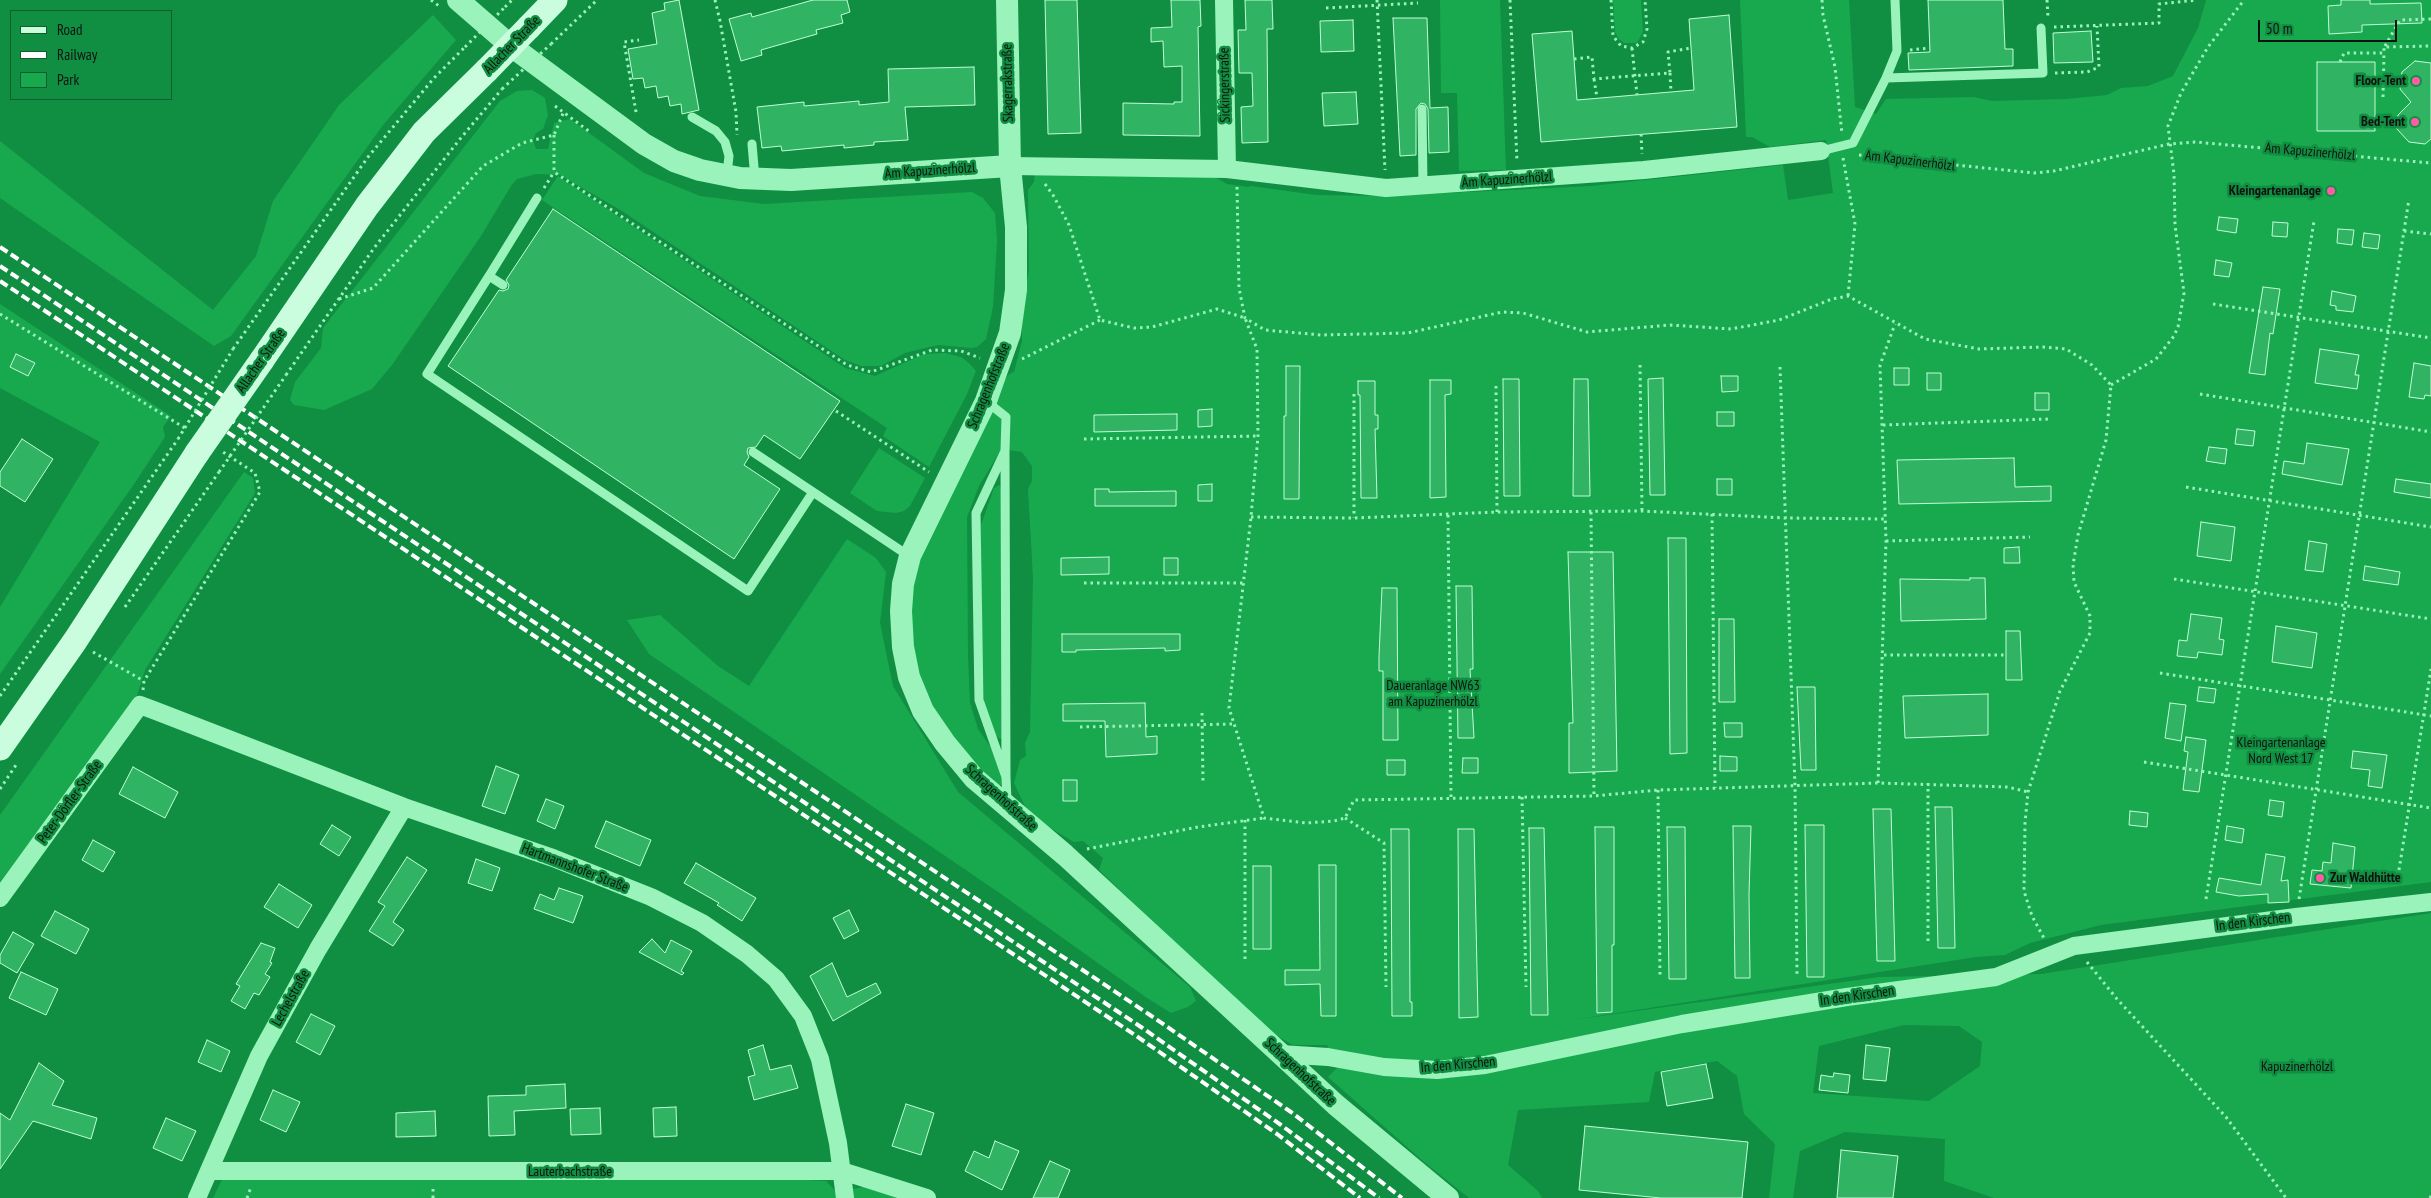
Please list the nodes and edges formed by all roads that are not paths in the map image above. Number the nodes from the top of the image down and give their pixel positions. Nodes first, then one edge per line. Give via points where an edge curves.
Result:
1 (555, 0) edge
2 (1007, 0) edge
3 (1224, 0) edge
4 (1895, 0) edge
5 (452, 6) edge
6 (2044, 28) road end
7 (1886, 78) junction
8 (1422, 109) dead end
9 (692, 117) dead end
10 (752, 144) dead end
11 (1821, 150) joint
12 (1017, 168) junction
13 (1235, 170) junction
14 (726, 175) junction
15 (755, 178) junction
16 (1423, 186) junction
17 (537, 198) road end
18 (489, 276) junction
19 (503, 285) dead end
20 (986, 401) junction
21 (1005, 450) junction
22 (753, 452) dead end
23 (813, 492) junction
24 (910, 556) junction
25 (140, 705) joint
26 (0, 748) edge
27 (1006, 777) junction
28 (1007, 806) junction
29 (404, 807) junction
30 (0, 898) edge
31 (2431, 902) edge
32 (1280, 1054) junction
33 (842, 1171) junction
34 (209, 1172) junction
35 (197, 1198) edge
36 (845, 1198) edge
37 (927, 1198) edge
38 (1448, 1198) edge

1 - 26 main road, Allacher Straße, bridge via 517,23 494,80 424,132 367,206 262,360 187,446 75,641
2 - 12 street, Skagerrakstraße
3 - 13 street, Sickingerstraße
4 - 7 lane via 1897,50
5 - 14 street, Am Kapuzinerhölzl via 635,137 674,161
6 - 7 lane via 2043,73
7 - 11 lane via 1853,143 1842,150
8 - 16 lane
9 - 14 lane via 716,131 725,142 729,156
10 - 15 lane
11 - 16 street, Am Kapuzinerhölzl via 1644,170
12 - 13 street, Am Kapuzinerhölzl
12 - 15 street, Am Kapuzinerhölzl via 791,180
12 - 20 street, Schragenhofstraße via 1016,290 1010,333
13 - 16 street, Am Kapuzinerhölzl via 1386,188
14 - 15 street, Am Kapuzinerhölzl
17 - 18 lane
18 - 19 lane
18 - 23 lane via 427,374 731,580 748,591
20 - 21 lane via 1006,417
20 - 24 street, Schragenhofstraße
21 - 27 lane
21 - 27 lane via 976,514 979,700
22 - 23 lane
23 - 24 lane
24 - 28 street, Schragenhofstraße via 901,611 909,677 923,711 945,743 974,778
25 - 29 street, Hartmannshofer Straße
25 - 30 street, Peter-Dörfler-Straße
27 - 28 lane
28 - 32 street, Schragenhofstraße via 1065,855
29 - 33 street, Hartmannshofer Straße via 553,858 651,897 702,922 747,954 776,979 803,1016 820,1059
29 - 34 street, Lechelstraße via 318,949 259,1056
31 - 32 street, In den Kirschen via 2074,946 1996,977 1682,1024 1485,1065 1428,1069 1384,1067 1328,1057
32 - 38 street, Schragenhofstraße
33 - 34 street, Lauterbachstraße
33 - 36 street, Hartmannshofer Straße
33 - 37 street, Lauterbachstraße
34 - 35 street, Lechelstraße

